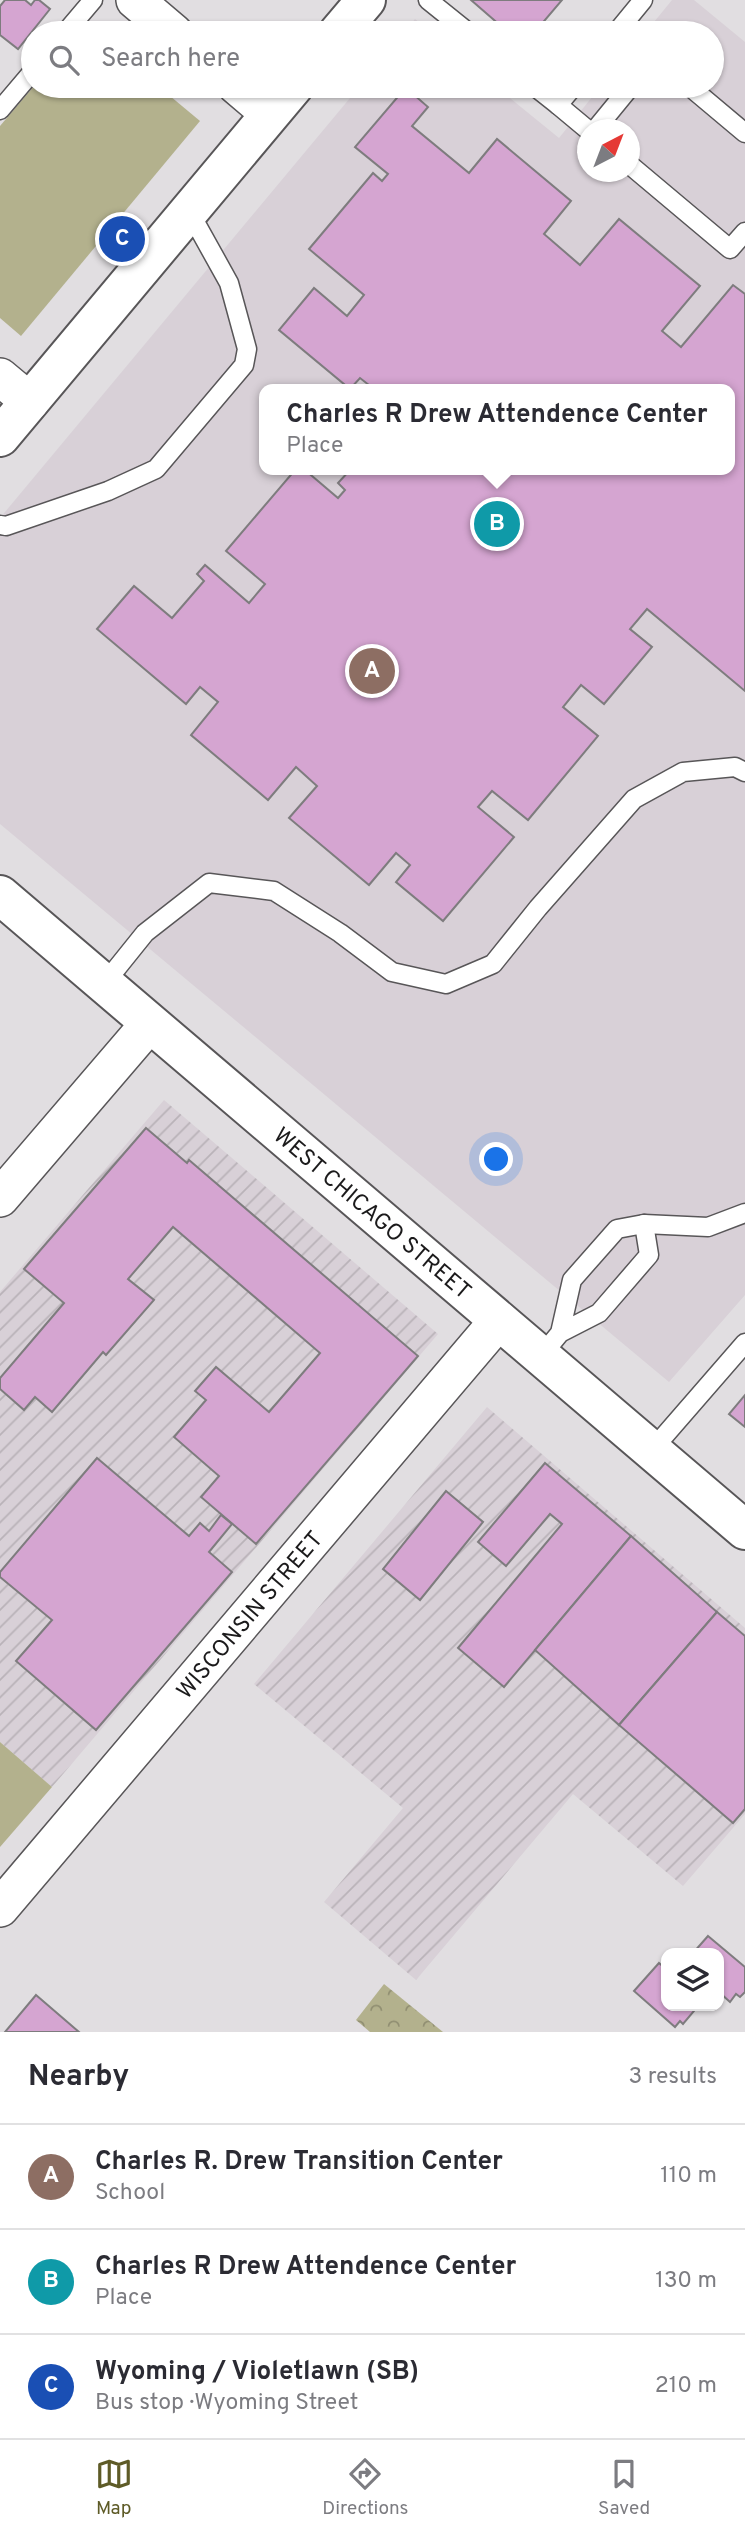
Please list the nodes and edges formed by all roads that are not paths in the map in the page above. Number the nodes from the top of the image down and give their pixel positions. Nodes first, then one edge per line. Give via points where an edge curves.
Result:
1 (93, 0) edge
2 (135, 0) edge
3 (366, 0) edge
4 (428, 0) edge
5 (643, 0) edge
6 (75, 21) edge
7 (160, 21) edge
8 (348, 21) edge
9 (454, 21) edge
10 (626, 21) edge
11 (21, 85) edge
12 (549, 98) edge
13 (564, 98) edge
14 (621, 98) edge
15 (703, 98) edge
16 (282, 100) edge
17 (558, 105) junction
18 (0, 110) edge
19 (604, 119) edge
20 (577, 121) edge
21 (745, 133) edge
22 (640, 174) edge
23 (189, 211) junction
24 (745, 232) edge
25 (0, 377) edge
26 (30, 402) junction
27 (0, 437) edge
28 (0, 525) edge
29 (745, 772) edge
30 (0, 895) edge
31 (104, 984) junction
32 (150, 1023) junction
33 (0, 1198) edge
34 (745, 1213) edge
35 (645, 1224) junction
36 (499, 1320) junction
37 (745, 1343) edge
38 (551, 1344) junction
39 (652, 1450) junction
40 (745, 1530) edge
41 (0, 1908) edge

1 - 6 lane
2 - 7 street
3 - 8 street
4 - 9 lane
5 - 10 lane
11 - 18 lane
12 - 17 lane
13 - 17 lane
14 - 19 lane
15 - 21 lane
16 - 23 street
17 - 20 lane
22 - 24 lane via 730,249
23 - 26 street
23 - 28 lane via 229,284 247,349 244,365 156,469 108,491
25 - 26 street
26 - 27 street
29 - 31 lane via 735,767 683,772 635,799 493,964 446,984 392,972 274,891 209,883 145,933
30 - 31 street, WEST CHICAGO STREET
31 - 32 street, WEST CHICAGO STREET
32 - 33 street
32 - 36 street, WEST CHICAGO STREET
34 - 35 lane via 708,1227
35 - 38 lane via 617,1229 572,1280
35 - 38 lane via 649,1255 599,1313
36 - 38 street, WEST CHICAGO STREET
36 - 41 street, WISCONSIN STREET
37 - 39 lane
38 - 39 street, WEST CHICAGO STREET
39 - 40 street, WEST CHICAGO STREET

